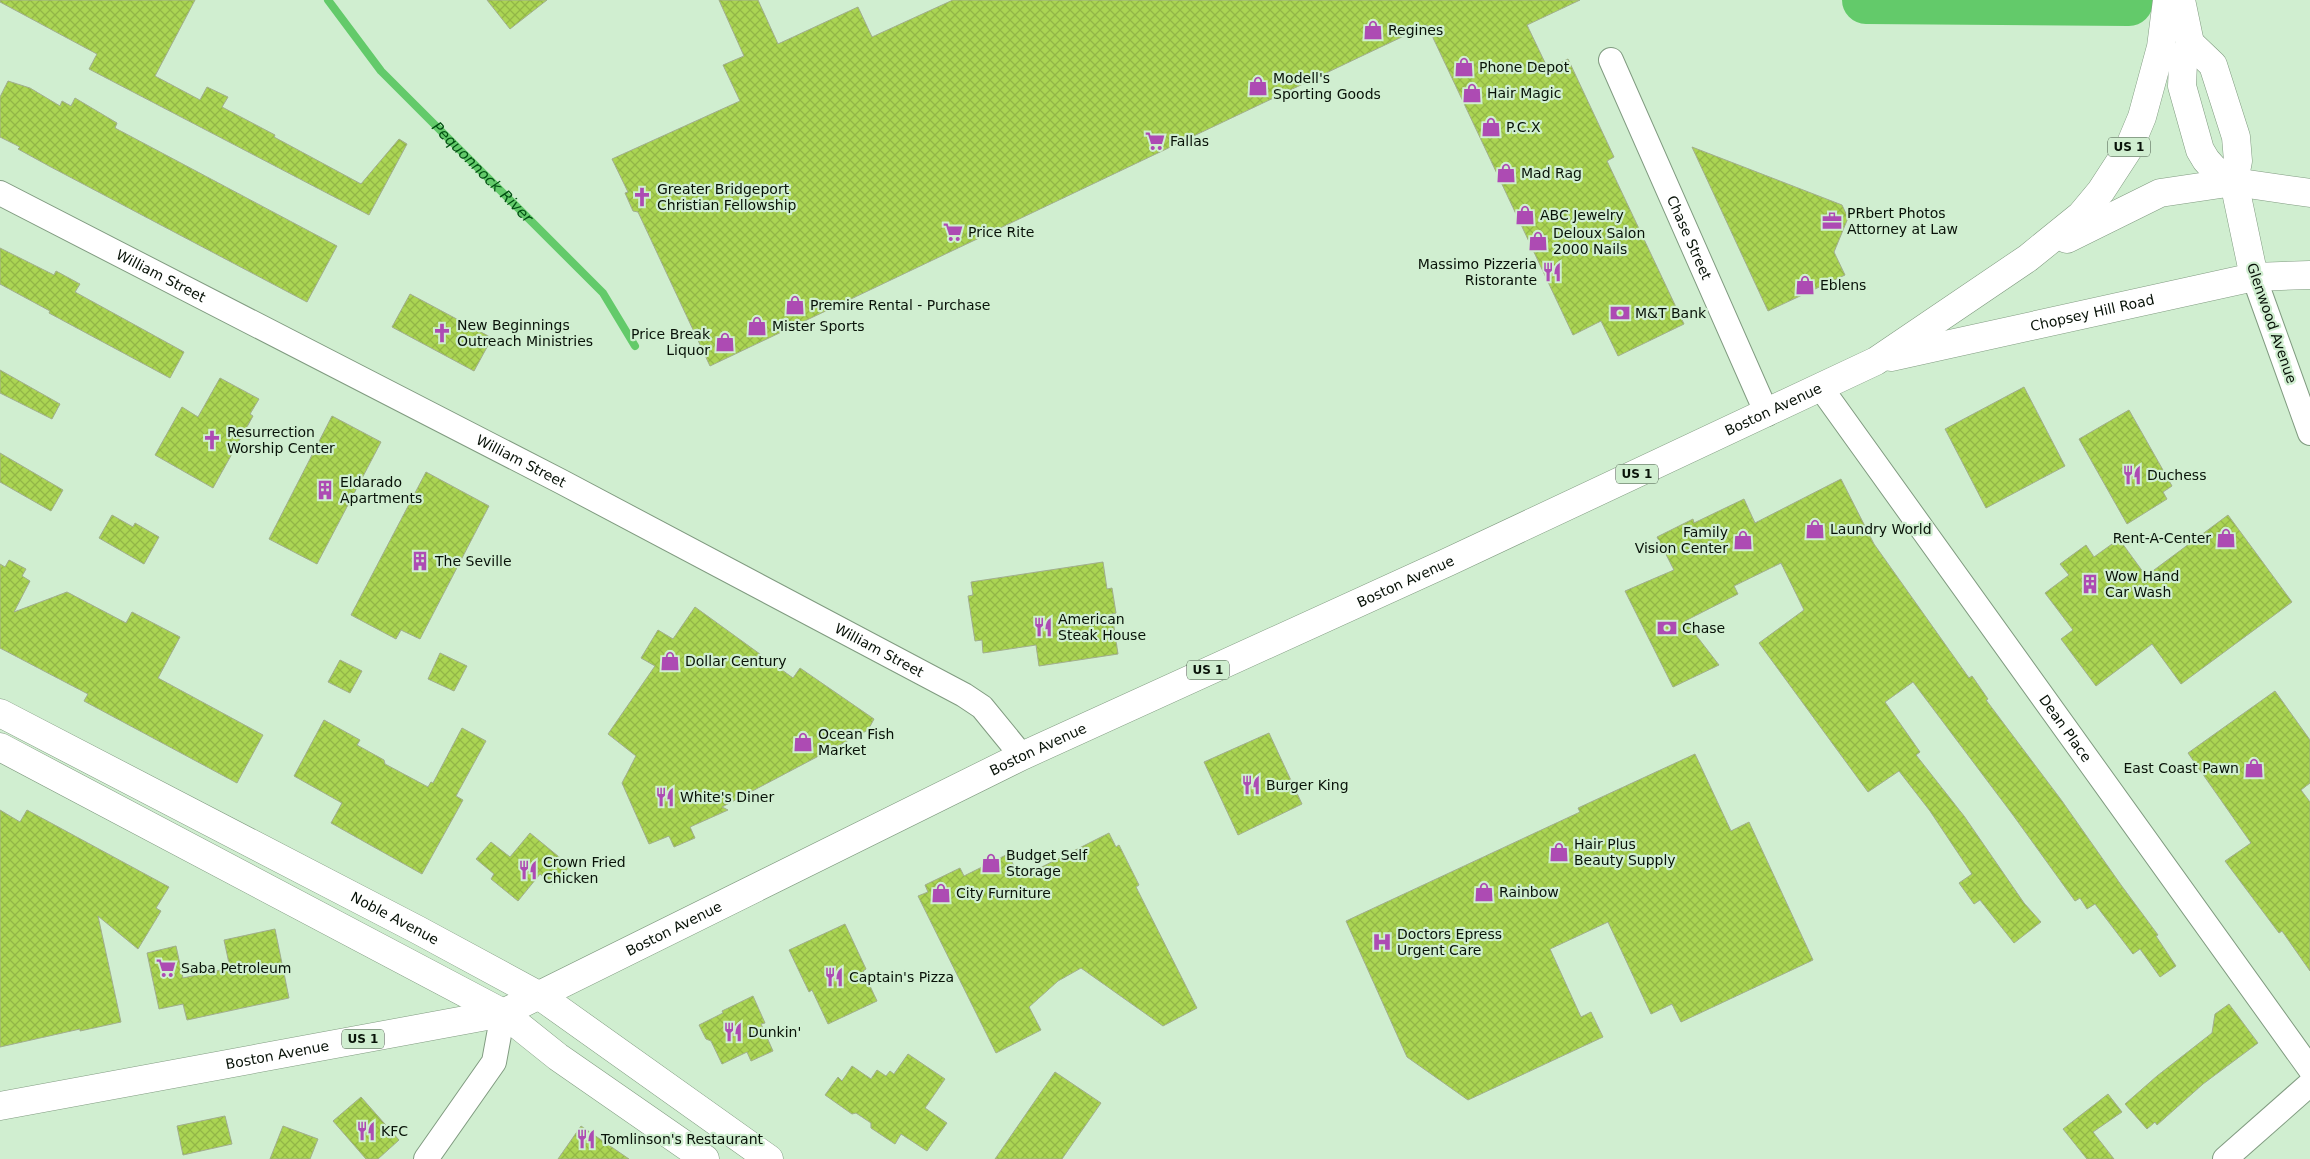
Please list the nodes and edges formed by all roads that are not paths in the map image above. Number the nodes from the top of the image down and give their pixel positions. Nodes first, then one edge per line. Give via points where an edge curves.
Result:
1 (2167, 0) edge
2 (2181, 0) edge
3 (2190, 43) junction
4 (1611, 60) dead end
5 (2234, 182) junction
6 (0, 193) edge
7 (2310, 193) edge
8 (2028, 258) junction
9 (2310, 275) edge
10 (2254, 277) junction
11 (1876, 360) junction
12 (1821, 388) junction
13 (1767, 414) junction
14 (2310, 433) edge
15 (0, 713) edge
16 (0, 748) edge
17 (1022, 756) junction
18 (540, 996) junction
19 (503, 1013) junction
20 (2310, 1069) edge
21 (2310, 1084) edge
22 (0, 1106) edge
23 (426, 1159) edge
24 (705, 1159) edge
25 (769, 1159) edge
26 (2225, 1159) edge

1 - 8 main road, US 1 via 2160,47 2142,117 2129,148 2102,191 2081,215
2 - 3 main road
3 - 5 main road, Glenwood Avenue via 2213,65 2218,76 2236,137 2238,161
3 - 5 main road via 2183,63 2182,86 2200,150 2214,169
4 - 13 street, Chase Street
5 - 7 main road
5 - 8 main road via 2160,193
5 - 10 main road, Glenwood Avenue
6 - 17 street, William Street via 570,486 964,695 982,707
8 - 11 main road, Boston Avenue / US 1
9 - 10 main road, Chopsey Hill Road
10 - 11 main road, Chopsey Hill Road / US 1
10 - 14 street, Glenwood Avenue
11 - 12 main road, Boston Avenue / US 1
12 - 13 main road, Boston Avenue / US 1
12 - 20 street, Dean Place
13 - 17 main road, Boston Avenue / US 1
15 - 18 main road, Noble Avenue
16 - 19 main road
17 - 18 main road, Boston Avenue / US 1
18 - 19 main road, Boston Avenue / US 1
18 - 25 main road, Noble Avenue
19 - 22 main road, Boston Avenue / US 1
19 - 23 street via 494,1062
19 - 24 main road via 558,1057
21 - 26 street

